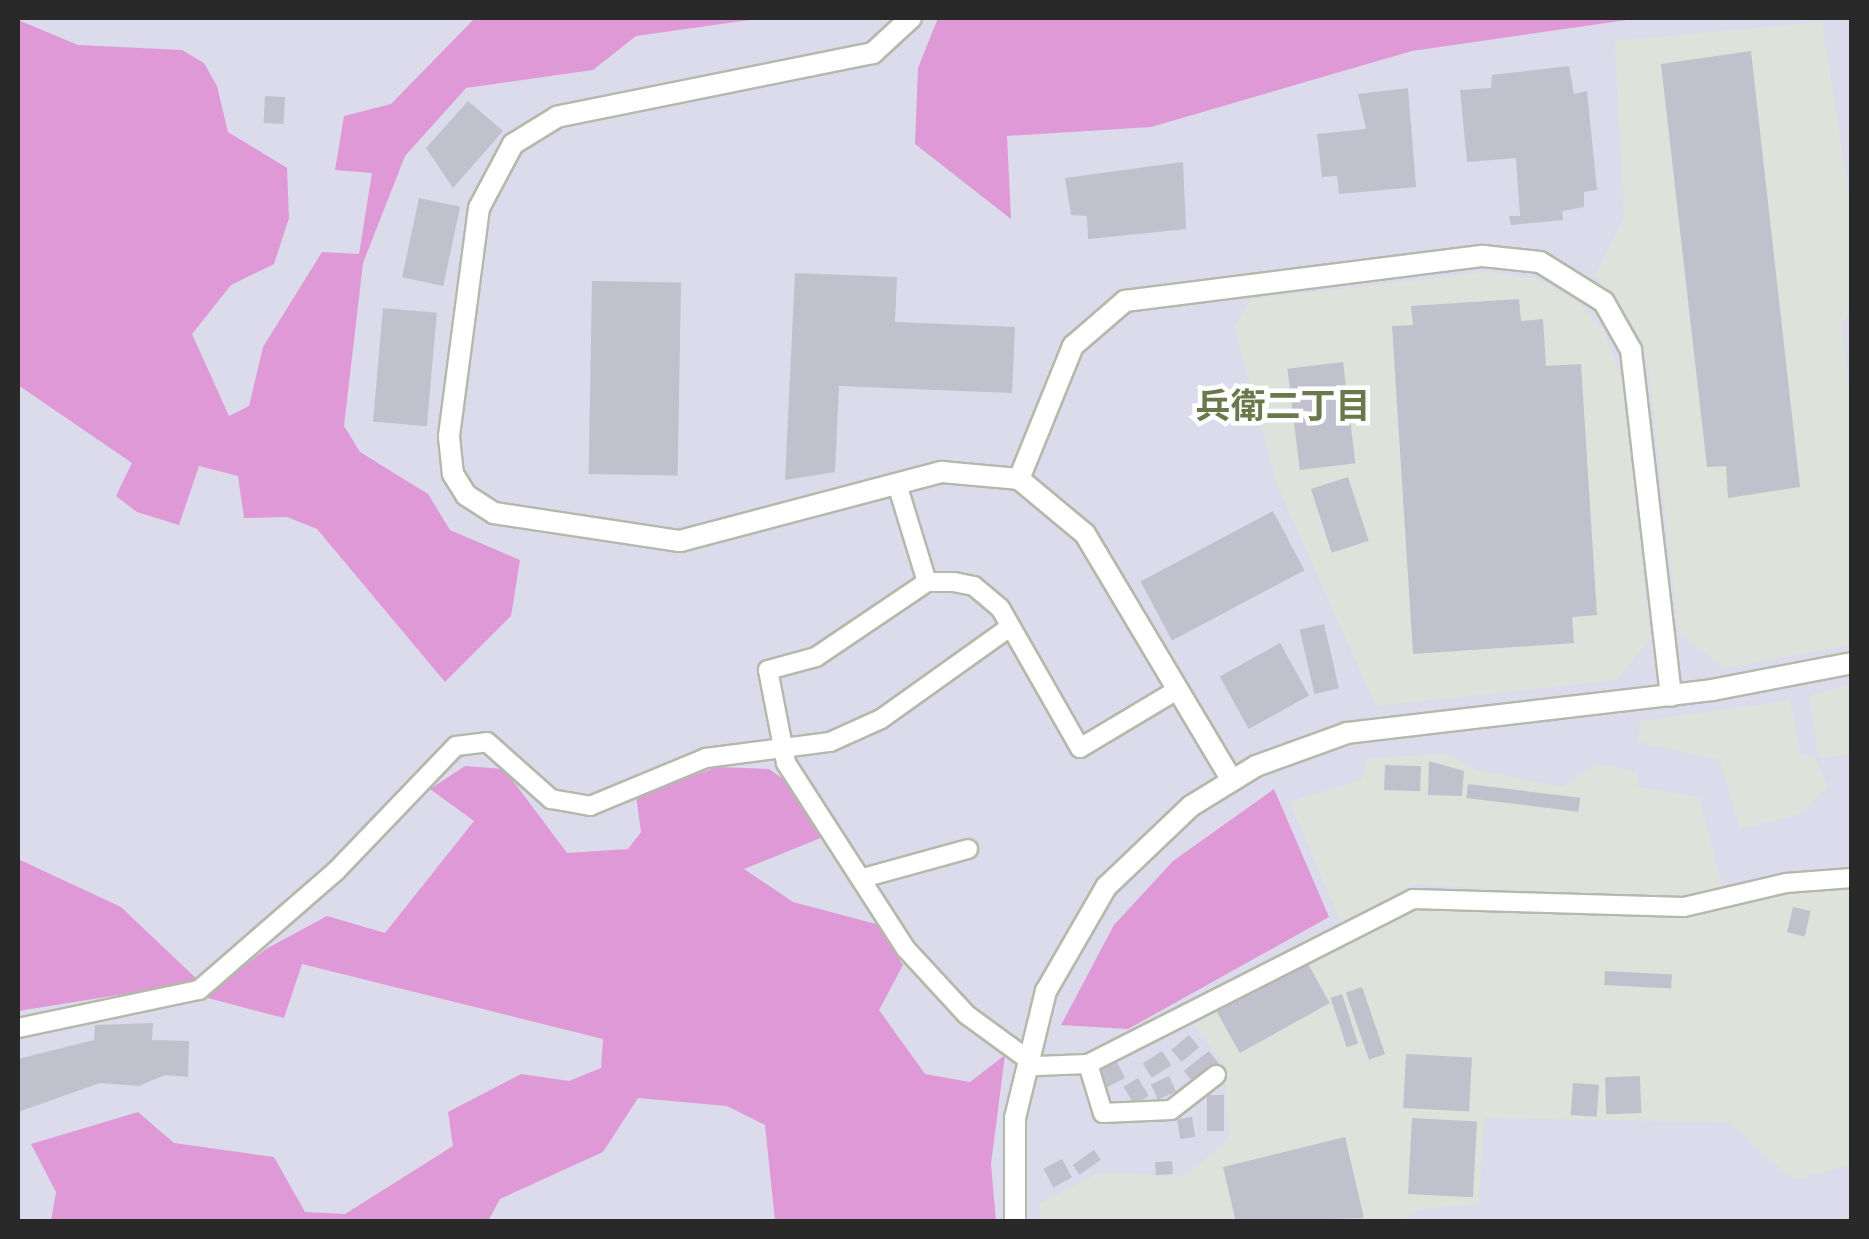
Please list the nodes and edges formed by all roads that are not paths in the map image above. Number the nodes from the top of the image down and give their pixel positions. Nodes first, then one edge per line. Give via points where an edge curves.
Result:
1 (911, 18) edge
2 (1019, 479) junction
3 (897, 484) junction
4 (928, 582) junction
5 (1010, 626) junction
6 (1852, 663) edge
7 (1178, 690) junction
8 (1671, 696) junction
9 (782, 752) junction
10 (1231, 779) junction
11 (968, 849) dead end
12 (863, 878) junction
13 (1852, 878) edge
14 (18, 1028) edge
15 (1024, 1059) junction
16 (1088, 1064) junction
17 (1216, 1075) dead end
18 (1016, 1222) edge

1 - 3 street via 873,52 557,118 513,144 480,208 448,450 466,495 494,513 651,540 714,538
2 - 3 street via 957,470
2 - 7 street via 1085,534
2 - 8 street via 1074,346 1125,301 1163,290 1483,256 1540,262 1604,302 1631,350
3 - 4 street
4 - 5 street via 974,586
4 - 9 street via 816,657 768,670
5 - 7 street via 1080,748
5 - 9 street via 882,719
6 - 8 street
7 - 10 street
8 - 10 street via 1347,733
9 - 12 street
9 - 14 street via 692,762 573,809 542,792 498,747 456,746 336,871 200,990
10 - 15 street via 1168,824 1106,887 1059,962
11 - 12 street
12 - 15 street via 936,984
13 - 16 street via 1786,883 1684,908 1412,899
15 - 16 street
15 - 18 street via 1014,1118
16 - 17 street via 1104,1114 1171,1110

